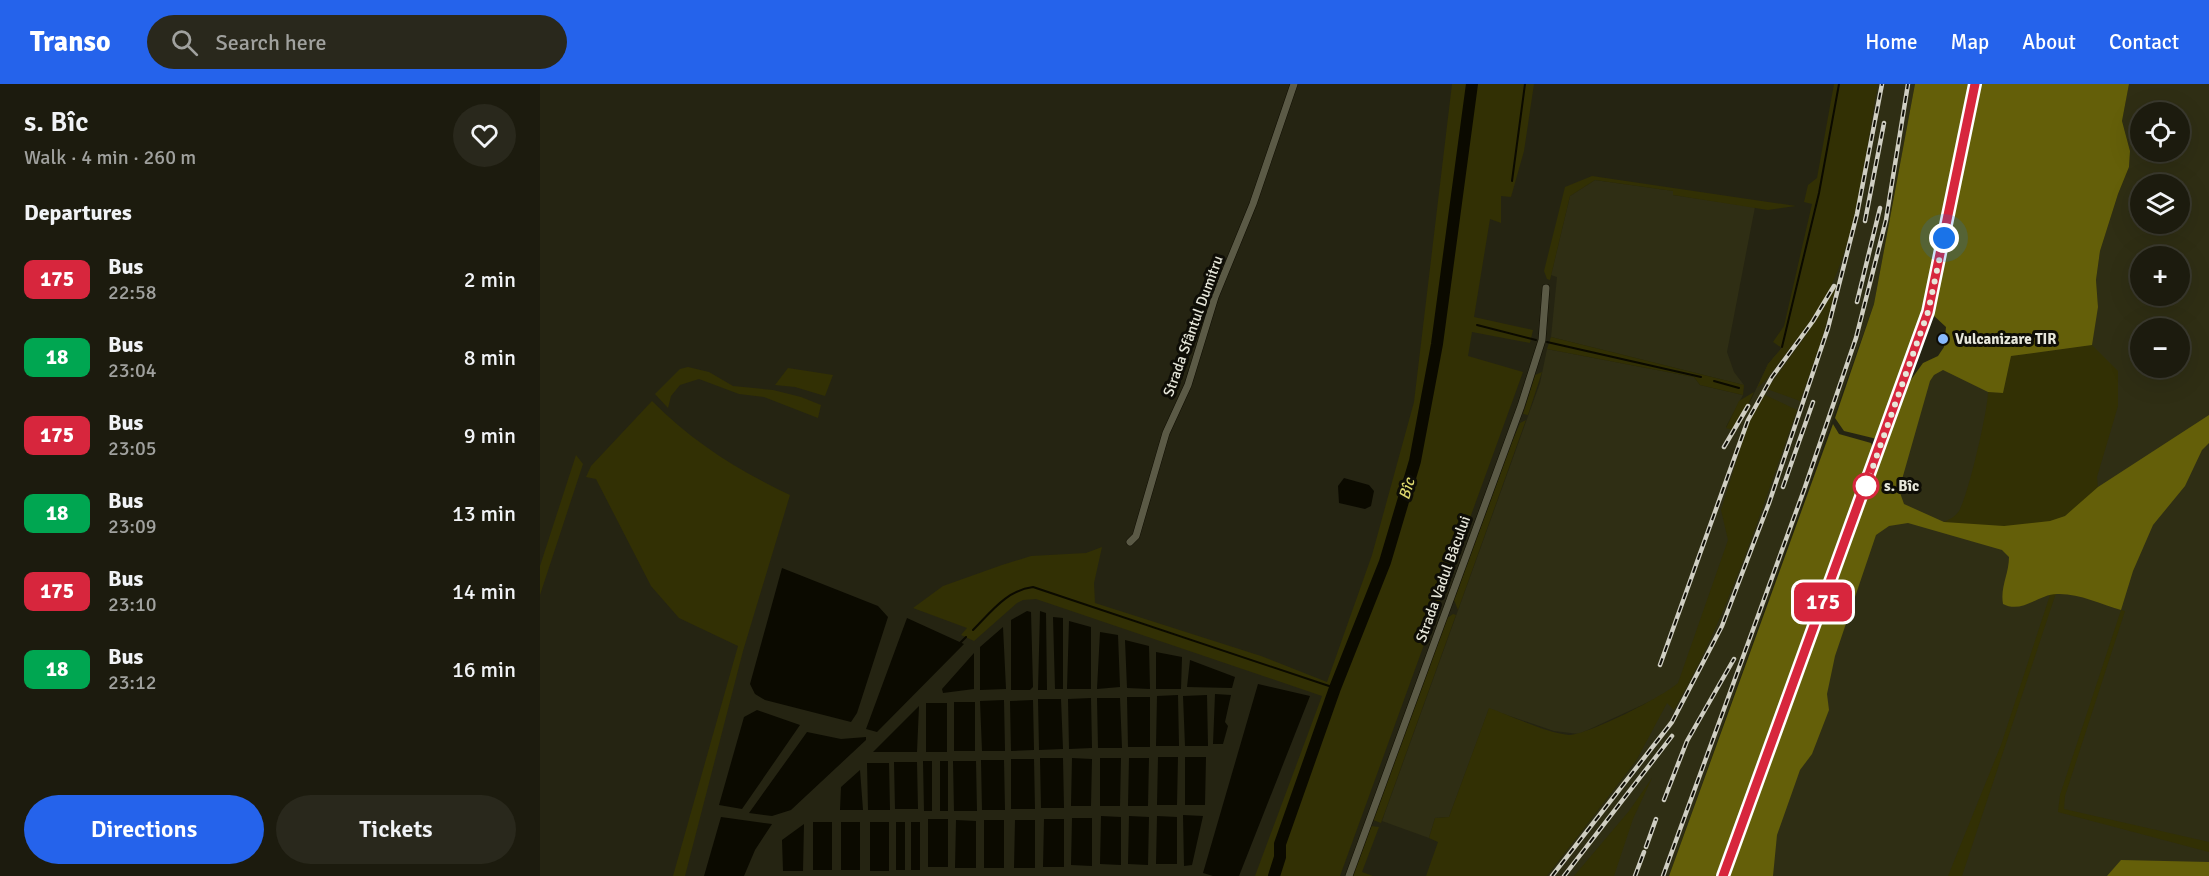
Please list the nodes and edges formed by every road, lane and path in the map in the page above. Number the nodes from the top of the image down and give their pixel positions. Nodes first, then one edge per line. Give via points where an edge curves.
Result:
1 (1294, 84) edge
2 (1975, 84) edge
3 (1546, 288) dead end
4 (1130, 542) dead end
5 (1349, 876) edge
6 (1723, 876) edge

1 - 4 street, Strada Sfântul Dumitru via 1253,204 1215,297 1188,386 1166,433 1136,536
2 - 6 main road via 1928,312
3 - 5 street, Strada Vadul Bâcului via 1542,340 1527,388

